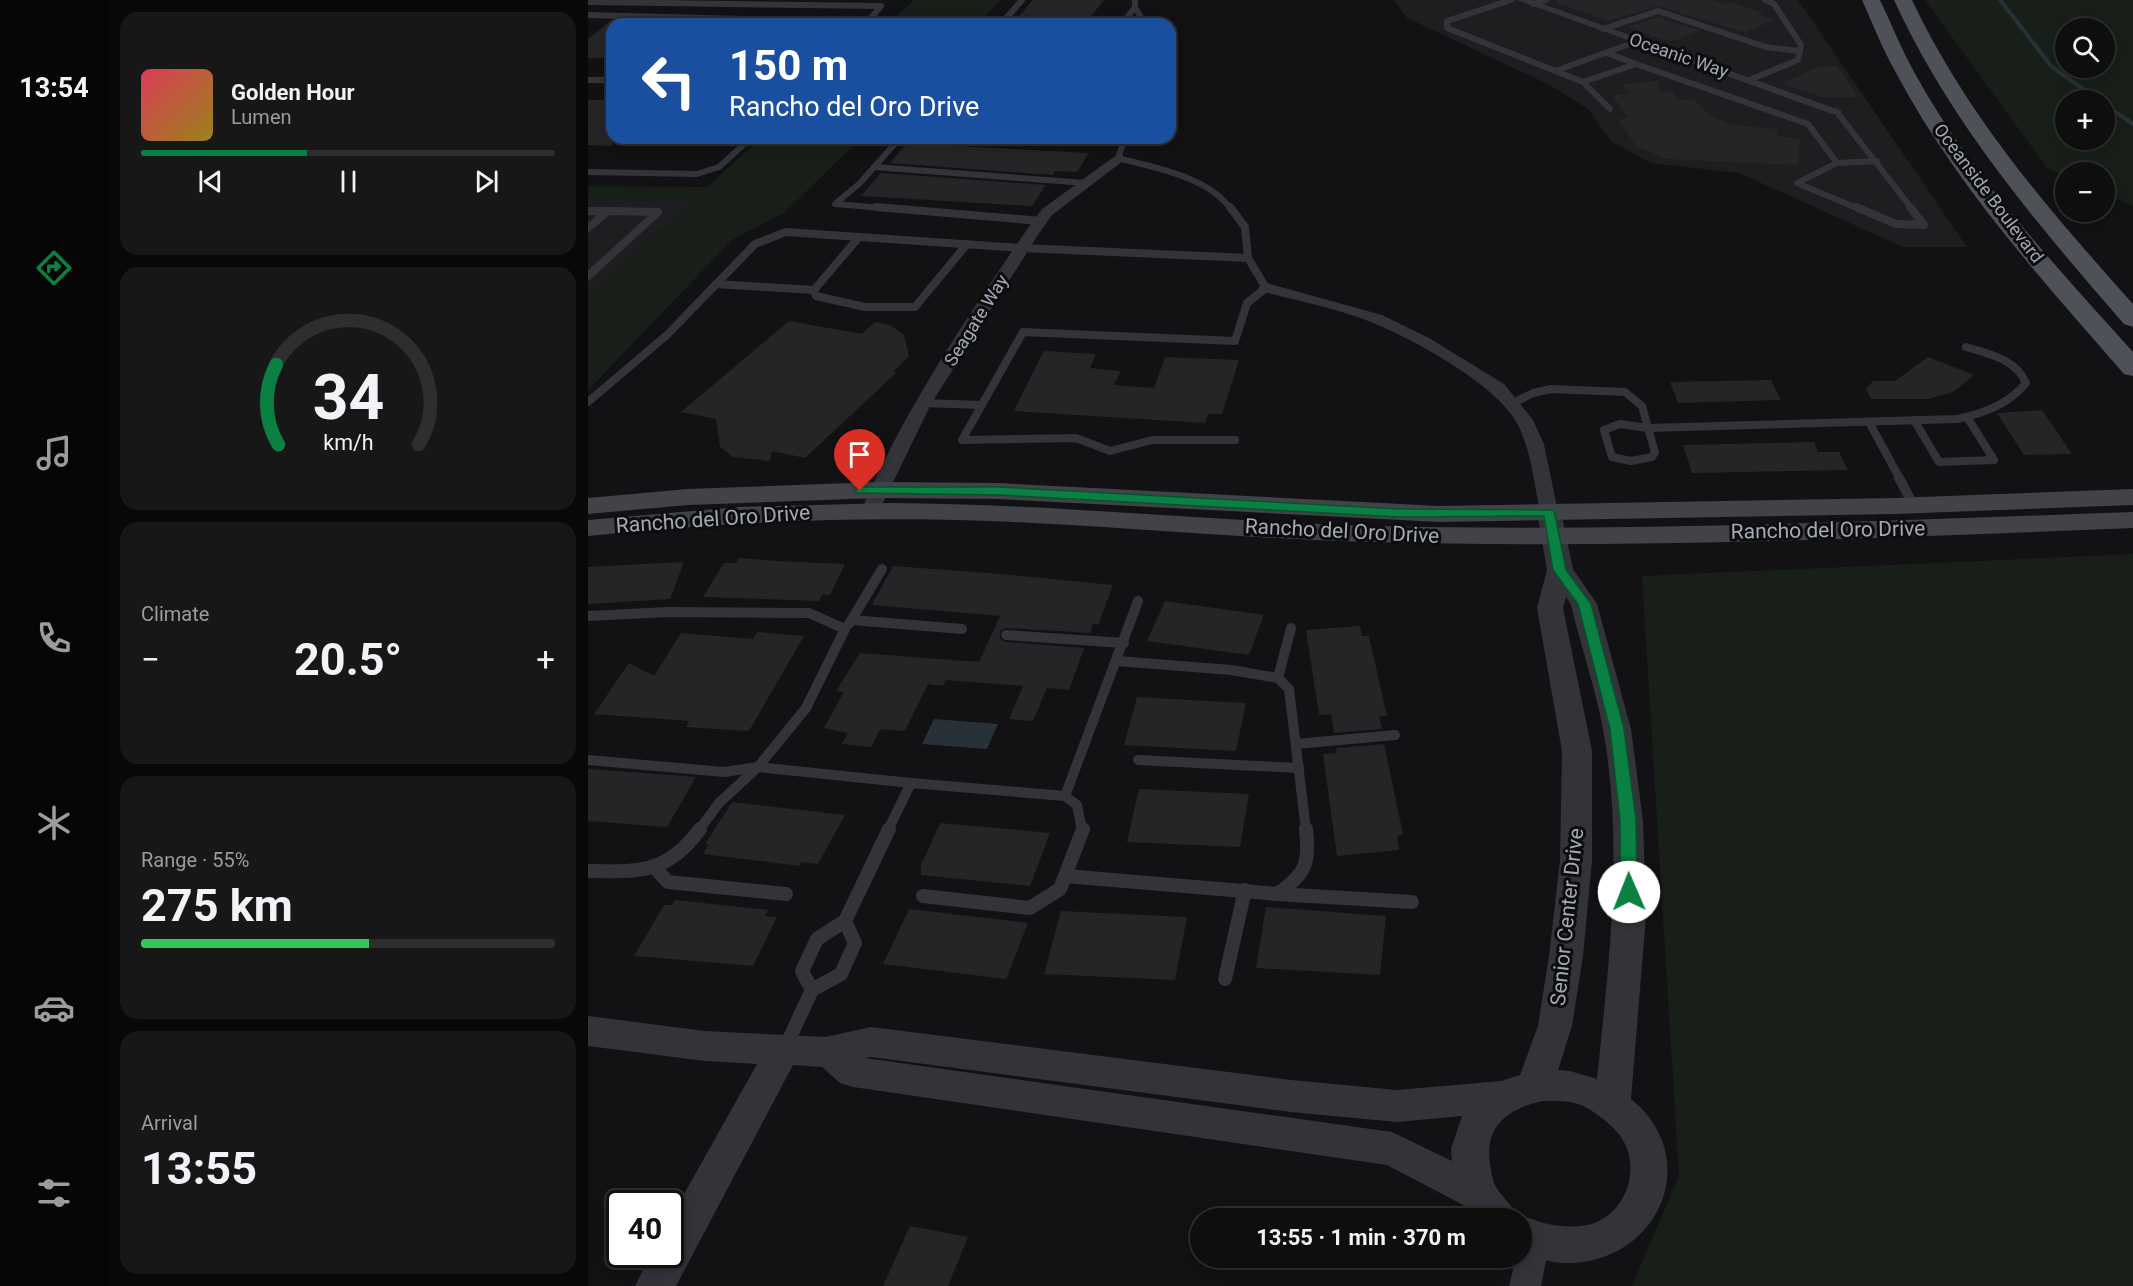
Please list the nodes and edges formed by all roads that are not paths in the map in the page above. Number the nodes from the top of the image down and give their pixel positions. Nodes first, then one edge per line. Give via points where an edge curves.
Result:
1 (888, 0) edge
2 (1022, 0) edge
3 (1511, 0) edge
4 (1546, 0) edge
5 (1764, 0) edge
6 (1871, 0) edge
7 (1903, 0) edge
8 (621, 1) edge
9 (588, 2) edge
10 (1527, 2) edge
11 (1135, 3) edge
12 (881, 6) junction
13 (588, 15) edge
14 (600, 15) junction
15 (700, 18) edge
16 (871, 18) edge
17 (1006, 18) edge
18 (1126, 18) edge
19 (1142, 18) edge
20 (588, 24) edge
21 (1603, 29) junction
22 (1638, 41) junction
23 (1800, 51) junction
24 (1607, 52) junction
25 (1636, 64) junction
26 (1555, 71) junction
27 (588, 80) edge
28 (606, 80) edge
29 (1749, 80) junction
30 (1583, 82) junction
31 (1610, 109) dead end
32 (1836, 111) joint
33 (744, 144) edge
34 (895, 144) edge
35 (1123, 144) edge
36 (1118, 158) junction
37 (1877, 161) junction
38 (1837, 163) junction
39 (874, 167) junction
40 (588, 172) edge
41 (1086, 183) junction
42 (588, 211) edge
43 (608, 212) junction
44 (1041, 221) junction
45 (588, 228) edge
46 (859, 237) junction
47 (967, 244) junction
48 (1022, 248) junction
49 (1248, 258) junction
50 (588, 276) edge
51 (716, 284) junction
52 (1266, 288) junction
53 (814, 290) junction
54 (2133, 320) edge
55 (1966, 347) dead end
56 (2133, 368) edge
57 (588, 402) edge
58 (923, 403) junction
59 (1513, 403) junction
60 (982, 405) junction
61 (1967, 417) junction
62 (1914, 420) junction
63 (1869, 422) junction
64 (1649, 428) junction
65 (1235, 440) dead end
66 (2133, 497) edge
67 (874, 501) junction
68 (588, 506) edge
69 (1914, 506) junction
70 (2133, 520) edge
71 (1551, 524) junction
72 (588, 528) edge
73 (882, 569) dead end
74 (1560, 570) junction
75 (1138, 601) dead end
76 (588, 616) edge
77 (848, 624) junction
78 (1291, 628) dead end
79 (962, 629) dead end
80 (1006, 635) dead end
81 (1124, 643) junction
82 (1117, 662) junction
83 (1278, 678) junction
84 (1395, 735) dead end
85 (1296, 744) junction
86 (588, 760) edge
87 (1138, 760) dead end
88 (758, 767) junction
89 (1299, 768) junction
90 (911, 783) junction
91 (1065, 796) junction
92 (654, 867) junction
93 (588, 871) edge
94 (1066, 876) junction
95 (1245, 890) junction
96 (786, 894) dead end
97 (1277, 894) junction
98 (923, 896) dead end
99 (1412, 902) dead end
100 (845, 921) junction
101 (1225, 979) dead end
102 (812, 990) junction
103 (588, 1030) edge
104 (784, 1049) junction
105 (829, 1052) junction
106 (1519, 1091) junction
107 (1613, 1103) junction
108 (1489, 1206) edge
109 (1532, 1238) edge
110 (1526, 1268) edge
111 (655, 1286) edge
112 (1525, 1286) edge

1 - 12 lane
2 - 17 lane
3 - 26 lane via 1447,21 1447,28
4 - 10 lane
5 - 23 lane via 1774,4 1801,45
6 - 56 main road, Oceanside Boulevard via 1904,71 1955,152 2048,272
7 - 54 main road, Oceanside Boulevard via 1936,68 1982,136
8 - 9 lane
8 - 12 lane
8 - 14 lane
10 - 21 street, Oceanic Way
11 - 18 lane
11 - 19 lane
12 - 16 lane
13 - 14 lane
14 - 15 lane
14 - 20 lane
21 - 22 street, Oceanic Way
21 - 23 lane via 1658,11 1766,47
22 - 24 lane
22 - 29 street, Oceanic Way
23 - 29 lane via 1798,60
24 - 25 lane
24 - 26 lane
25 - 30 lane
25 - 38 lane via 1808,124
26 - 30 lane
27 - 28 lane
29 - 32 street, Oceanic Way
30 - 31 lane
32 - 37 lane
33 - 40 lane via 719,167 697,174
34 - 39 lane
35 - 36 lane
36 - 41 street, Seagate Way
36 - 49 lane via 1183,176 1224,199 1245,227
37 - 38 lane
37 - 38 lane via 1924,225 1896,224 1797,183
39 - 41 lane
39 - 44 lane via 835,204
41 - 44 street, Seagate Way
42 - 43 lane
43 - 45 lane
43 - 50 lane via 658,212
44 - 48 street, Seagate Way
46 - 47 lane
46 - 51 lane via 786,232 755,244
46 - 53 lane
47 - 48 lane
47 - 53 lane via 915,307 877,310 840,306 816,296
48 - 49 lane
48 - 58 street, Seagate Way
49 - 52 lane
51 - 53 lane
51 - 57 lane via 668,334
52 - 59 street via 1376,318 1423,341 1498,388
52 - 60 lane via 1247,303 1235,341 1023,332
55 - 61 lane via 2008,363 2021,372 2026,383 2021,392
58 - 60 lane
58 - 67 street, Seagate Way
59 - 64 lane via 1551,389 1616,389 1642,406
59 - 71 street via 1535,444
60 - 65 lane via 962,440 1076,438 1110,451 1152,440
61 - 62 lane
61 - 62 lane via 1994,460 1939,462
62 - 63 lane
63 - 64 lane
63 - 69 lane
64 - 64 lane via 1620,424 1604,430 1612,457 1652,457 1655,452
66 - 69 main road, Rancho del Oro Drive
67 - 68 main road, Rancho del Oro Drive via 688,497
67 - 71 main road, Rancho del Oro Drive via 990,513 1366,534
67 - 72 main road, Rancho del Oro Drive
69 - 71 main road, Rancho del Oro Drive
70 - 71 main road, Rancho del Oro Drive via 1906,528
71 - 74 street, Senior Center Drive
73 - 77 lane
74 - 106 street, Senior Center Drive via 1550,608 1577,751 1576,860 1555,1026
74 - 107 street, Senior Center Drive via 1584,604 1617,729 1628,820 1630,916
75 - 81 lane
76 - 77 lane via 809,613
77 - 79 lane
77 - 88 lane via 806,708
78 - 83 lane
80 - 81 lane
81 - 82 lane
82 - 83 lane via 1231,670
82 - 91 lane
83 - 85 lane via 1289,689
84 - 85 lane
85 - 89 lane
86 - 88 lane via 724,772
87 - 89 lane
88 - 90 lane
88 - 92 lane via 719,803 685,849
89 - 97 lane via 1308,855 1296,881
90 - 91 lane
90 - 100 lane
91 - 94 lane via 1077,805 1083,829
92 - 93 lane via 636,872
92 - 96 lane via 668,882
94 - 95 lane
94 - 98 lane via 1060,889 1030,908
95 - 97 lane
95 - 101 lane
97 - 99 lane
100 - 102 lane via 817,939 801,971
100 - 102 lane via 855,943 841,974
102 - 104 lane
103 - 104 street via 705,1046
104 - 105 street
104 - 111 street
105 - 106 street via 871,1042 1397,1106
105 - 108 street via 854,1072 1392,1149
106 - 107 street via 1576,1086
106 - 108 street via 1486,1111 1470,1150 1472,1172
107 - 109 street via 1634,1125 1647,1151 1650,1179 1642,1206 1624,1228 1598,1242 1567,1247
110 - 112 street

